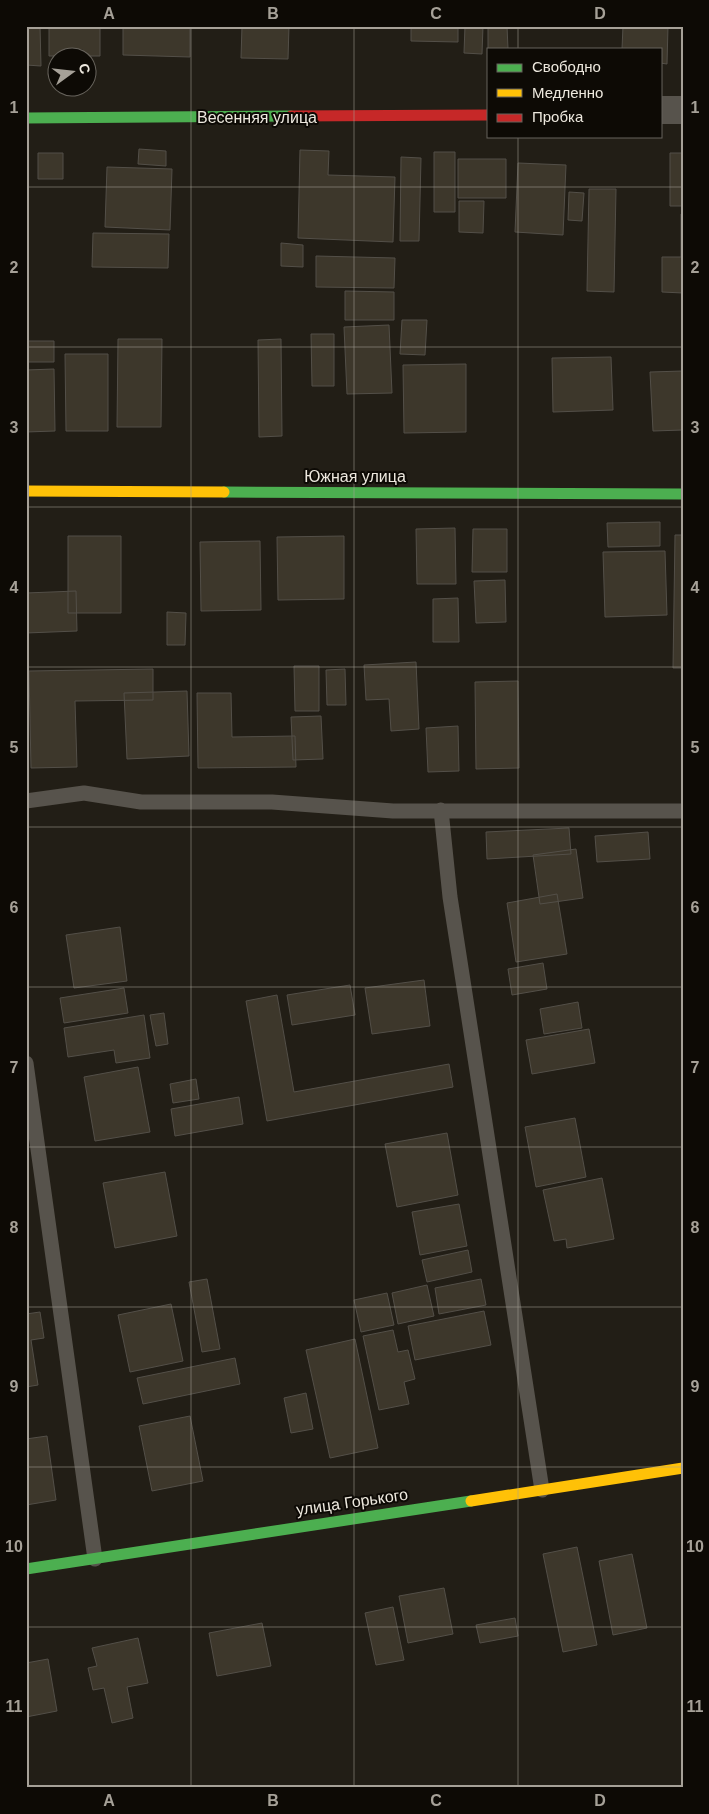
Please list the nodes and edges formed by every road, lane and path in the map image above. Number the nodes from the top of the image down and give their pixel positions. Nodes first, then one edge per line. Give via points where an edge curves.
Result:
1 (662, 110) edge
2 (683, 110) edge
3 (487, 115) edge
4 (26, 118) edge
5 (26, 491) edge
6 (683, 494) edge
7 (26, 801) edge
8 (441, 810) junction
9 (683, 811) edge
10 (26, 1063) edge
11 (683, 1468) edge
12 (542, 1490) junction
13 (95, 1559) junction
14 (26, 1569) edge

1 - 2 street
3 - 4 street, Весенняя улица
5 - 6 street, Южная улица
7 - 8 lane via 84,793 141,802 272,802 393,811
8 - 9 lane
8 - 12 lane via 450,897
10 - 13 lane
11 - 12 street, улица Горького
12 - 13 street, улица Горького
13 - 14 street, улица Горького

